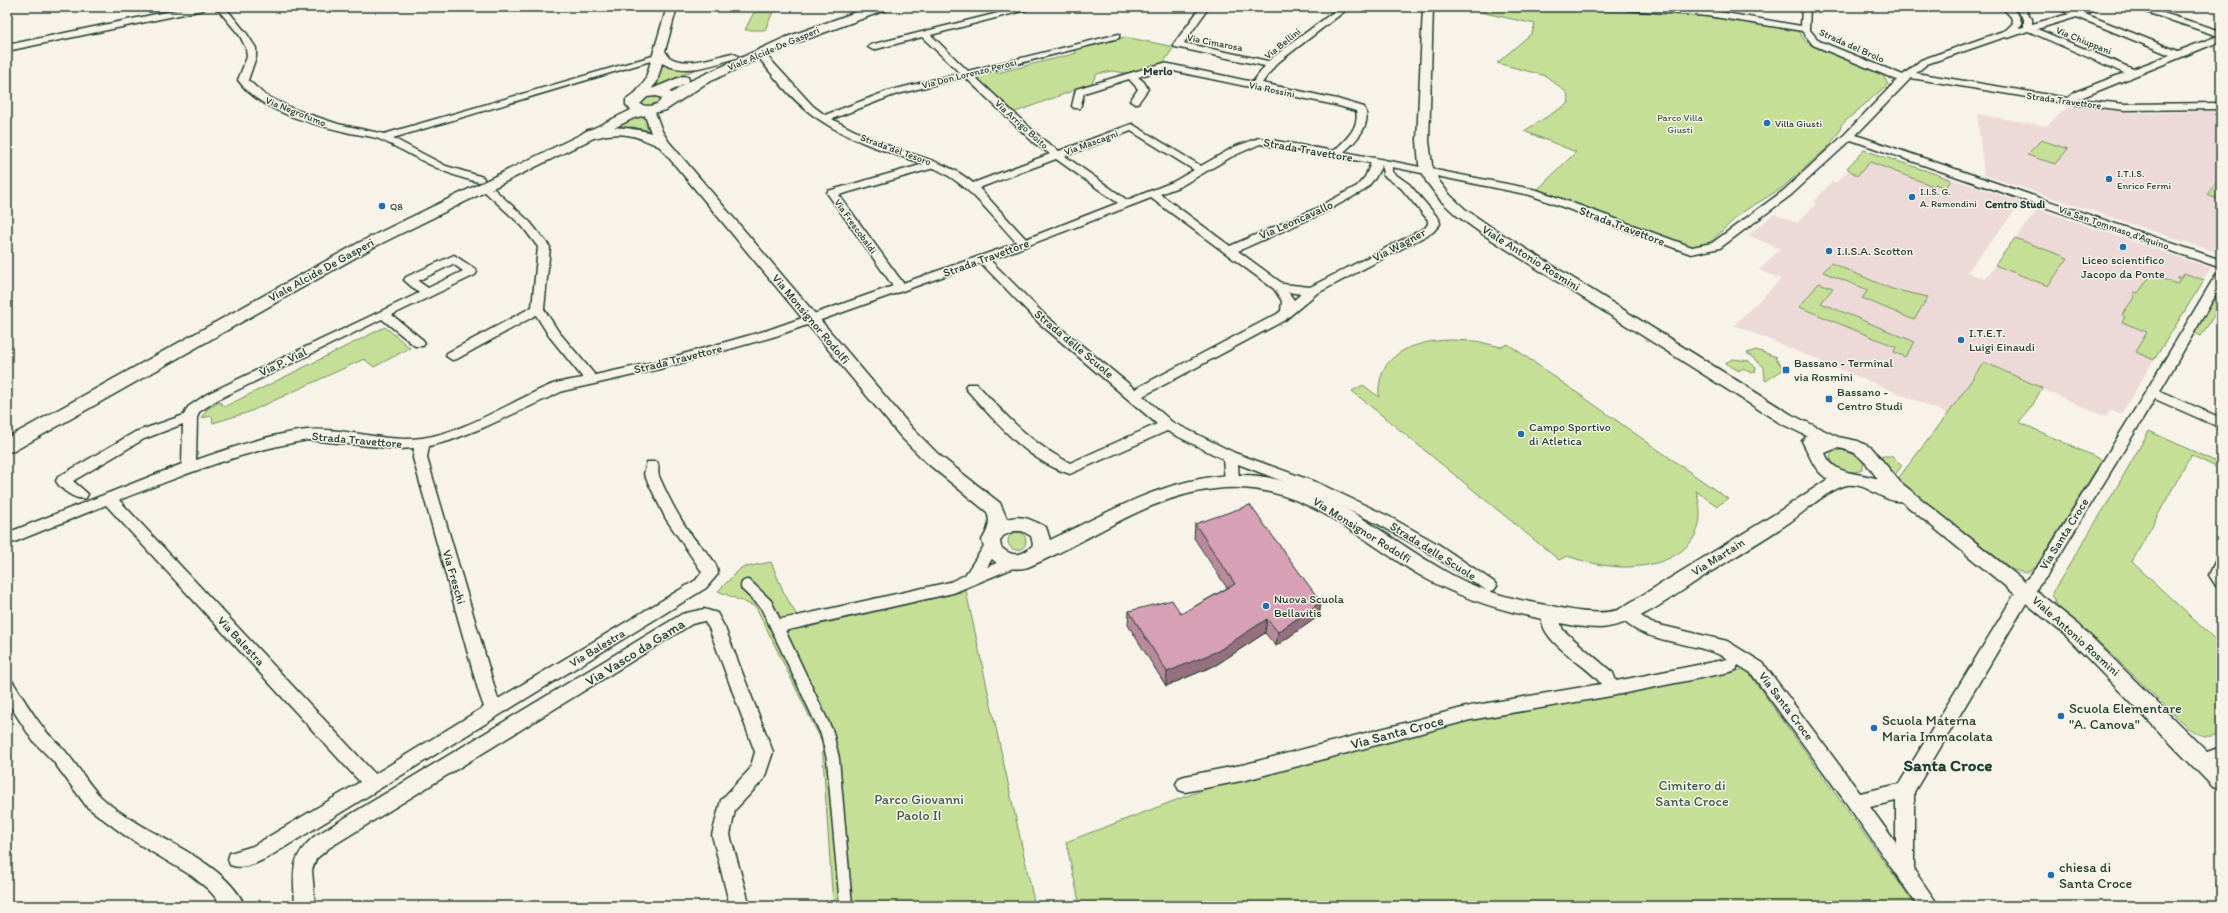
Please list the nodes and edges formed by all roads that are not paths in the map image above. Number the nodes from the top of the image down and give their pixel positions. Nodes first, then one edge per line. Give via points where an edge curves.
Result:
1 (202, 7) edge
2 (220, 7) edge
3 (672, 7) edge
4 (862, 7) edge
5 (882, 7) edge
6 (1033, 7) edge
7 (1205, 7) edge
8 (1346, 7) edge
9 (1428, 7) edge
10 (1628, 7) edge
11 (1806, 7) edge
12 (2006, 7) edge
13 (2059, 7) edge
14 (2097, 7) edge
15 (2135, 7) edge
16 (2020, 10) edge
17 (2074, 14) junction
18 (2055, 22) junction
19 (2028, 28) junction
20 (1805, 29) junction
21 (2221, 34) edge
22 (925, 35) junction
23 (1116, 36) dead end
24 (2221, 38) edge
25 (873, 46) dead end
26 (7, 48) edge
27 (659, 54) junction
28 (2179, 55) junction
29 (732, 56) junction
30 (765, 58) dead end
31 (1924, 62) junction
32 (1271, 64) junction
33 (2131, 72) junction
34 (967, 74) junction
35 (1131, 76) junction
36 (1906, 78) junction
37 (1255, 86) junction
38 (646, 98) junction
39 (1135, 101) dead end
40 (2070, 101) junction
41 (666, 104) junction
42 (1076, 106) dead end
43 (2221, 106) edge
44 (824, 119) junction
45 (654, 123) junction
46 (585, 136) junction
47 (1848, 136) junction
48 (383, 138) junction
49 (664, 144) junction
50 (1337, 154) junction
51 (1057, 155) junction
52 (1382, 162) junction
53 (935, 164) junction
54 (1427, 170) junction
55 (1202, 171) junction
56 (479, 179) junction
57 (1399, 181) junction
58 (972, 187) junction
59 (1361, 188) junction
60 (490, 191) dead end
61 (1152, 194) junction
62 (1126, 204) junction
63 (1024, 244) junction
64 (1230, 250) junction
65 (983, 259) junction
66 (2221, 264) edge
67 (2221, 276) edge
68 (1279, 287) junction
69 (901, 288) junction
70 (1312, 291) junction
71 (427, 293) dead end
72 (538, 309) junction
73 (1288, 313) junction
74 (383, 314) junction
75 (811, 318) junction
76 (419, 343) dead end
77 (452, 356) dead end
78 (591, 379) junction
79 (972, 387) dead end
80 (2152, 393) junction
81 (1134, 395) junction
82 (190, 418) junction
83 (1786, 419) junction
84 (2221, 423) edge
85 (1168, 426) junction
86 (7, 433) edge
87 (422, 443) junction
88 (1836, 443) junction
89 (7, 446) edge
90 (1230, 456) junction
91 (1818, 456) junction
92 (652, 465) dead end
93 (189, 467) junction
94 (1877, 468) junction
95 (1855, 480) junction
96 (1232, 481) junction
97 (81, 494) dead end
98 (108, 498) junction
99 (1809, 499) junction
100 (985, 500) junction
101 (1918, 506) junction
102 (1375, 516) junction
103 (1019, 523) junction
104 (1036, 529) junction
105 (1370, 534) junction
106 (1074, 536) junction
107 (994, 538) junction
108 (7, 539) edge
109 (1036, 554) junction
110 (1013, 562) junction
111 (2221, 564) edge
112 (970, 580) junction
113 (2221, 582) edge
114 (747, 586) dead end
115 (1489, 586) dead end
116 (2025, 591) junction
117 (1550, 614) junction
118 (1627, 614) junction
119 (797, 622) joint
120 (777, 626) junction
121 (1730, 664) dead end
122 (7, 686) edge
123 (1611, 689) junction
124 (494, 710) junction
125 (2213, 759) edge
126 (2221, 780) edge
127 (373, 784) junction
128 (1186, 784) dead end
129 (1905, 791) junction
130 (1856, 802) junction
131 (237, 859) dead end
132 (1905, 872) junction
133 (235, 906) edge
134 (305, 906) edge
135 (740, 906) edge
136 (846, 906) edge
137 (1930, 906) edge

1 - 26 street
2 - 48 street, Via Negrofumo via 250,44 251,62 243,80 248,89 316,122
3 - 27 street
4 - 29 main road, Viale Alcide De Gasperi via 804,26
5 - 41 main road, Viale Alcide De Gasperi via 832,23 760,52 684,90
6 - 22 street
7 - 32 street, Via Cimarosa via 1178,45
8 - 32 street, Via Bellini
9 - 54 street, Viale Antonio Rosmini via 1424,146
10 - 20 street, Strada del Brolo via 1708,13
11 - 20 street
12 - 31 street via 2016,16 2018,24 2009,32
13 - 17 street, Via Chiuppani
14 - 17 street
15 - 21 street
16 - 18 street via 2036,18
16 - 19 street via 2028,20
17 - 18 street
17 - 28 street, Via Chiuppani
18 - 19 street
19 - 31 street
19 - 33 street, Via Chiuppani
20 - 36 street, Strada del Brolo via 1816,43
22 - 25 street
22 - 34 street, Via Arrigo Boito
23 - 34 street, Via Don Lorenzo Perosi
24 - 28 street
27 - 29 street via 667,62 687,65
27 - 38 street
27 - 48 street
28 - 33 street
29 - 38 main road, Viale Alcide De Gasperi
30 - 44 street, Strada del Tesoro via 809,108
31 - 36 street, Strada Travettore
32 - 37 street, Via Bellini
33 - 40 street via 2078,94
34 - 44 street, Via Don Lorenzo Perosi via 891,92
34 - 51 street, Via Arrigo Boito via 1038,141
35 - 37 street, Via Rossini via 1164,66
35 - 39 street via 1143,89
35 - 42 street, Via Rossini via 1079,91
36 - 40 street, Strada Travettore
36 - 47 street, Strada Travettore
37 - 50 street, Via Rossini via 1360,109 1360,125 1356,134
38 - 41 main road, Viale Alcide De Gasperi
38 - 41 main road via 669,96
38 - 45 street, Via Monsignor Rodolfi
38 - 46 main road, Viale Alcide De Gasperi via 629,114
38 - 56 main road, Viale Alcide De Gasperi
40 - 43 street, Strada Travettore via 2125,107
41 - 45 street
44 - 53 street, Strada del Tesoro via 874,144
45 - 49 street, Via Monsignor Rodolfi
46 - 49 street via 624,129 648,135
46 - 89 main road, Viale Alcide De Gasperi via 368,244
47 - 54 street, Strada Travettore via 1787,192 1716,246 1691,251 1533,192
47 - 66 street, Via San Tommaso d'Aquino
48 - 56 street, Via Negrofumo via 462,176
49 - 75 street, Via Monsignor Rodolfi
50 - 52 street, Strada Travettore
50 - 55 street, Strada Travettore via 1259,141 1243,147
51 - 55 street, Via Mascagni via 1132,127
51 - 58 street, Via Mascagni
51 - 62 street, Via Arrigo Boito
52 - 54 street, Strada Travettore
52 - 57 street, Via Wagner via 1387,173
52 - 59 street, Via Leoncavallo
53 - 58 street, Strada del Tesoro via 956,174
53 - 69 street, Via Frescobaldi via 832,193
54 - 83 street, Viale Antonio Rosmini via 1441,193 1476,223
55 - 61 street, Strada Travettore
56 - 86 main road, Viale Alcide De Gasperi via 359,238
57 - 59 street, Via Leoncavallo via 1384,180
57 - 70 street, Via Wagner via 1433,219 1434,224 1429,230
58 - 63 street, Strada del Tesoro
59 - 64 street, Via Leoncavallo via 1310,215
60 - 72 street via 526,224 544,247
61 - 62 street, Strada Travettore
61 - 64 street
62 - 63 street, Strada Travettore
63 - 65 street, Strada Travettore
64 - 68 street
65 - 69 street, Strada Travettore
65 - 81 street, Strada delle Scuole via 1043,320
67 - 80 street, Via Santa Croce
68 - 70 street
68 - 73 street via 1288,301
69 - 75 street, Strada Travettore
70 - 73 street, Via Wagner
71 - 74 street, Via P. Vial
72 - 77 street
72 - 78 street via 553,333
73 - 81 street, Via Wagner
74 - 76 street
74 - 82 street, Via P. Vial via 212,397 193,410
75 - 78 street, Strada Travettore via 772,333 696,355
75 - 100 street, Via Monsignor Rodolfi via 906,433 933,459
78 - 87 street, Strada Travettore via 559,387 460,433
79 - 85 street via 1010,429 1042,455 1070,469
80 - 84 street
80 - 116 street, Via Santa Croce via 2045,566
81 - 85 street, Strada delle Scuole
82 - 93 street
82 - 97 street via 140,434 63,481
83 - 88 street, Viale Antonio Rosmini
83 - 91 street, Viale Antonio Rosmini
85 - 90 street, Strada delle Scuole
87 - 93 street, Strada Travettore via 389,444 328,436 294,437 252,446
87 - 124 street, Via Freschi via 420,458
88 - 91 street via 1827,444
88 - 94 street, Viale Antonio Rosmini via 1846,444 1865,452
90 - 96 street
90 - 102 street, Strada delle Scuole via 1286,476
91 - 95 street, Viale Antonio Rosmini via 1830,472
91 - 99 street via 1819,478
92 - 124 street, Via Balestra via 651,474 673,520 710,568 707,579
93 - 98 street, Strada Travettore
94 - 95 street via 1872,478
94 - 101 street, Viale Antonio Rosmini
95 - 99 street, Via Martain via 1831,484
95 - 101 street, Viale Antonio Rosmini
96 - 105 street, Via Monsignor Rodolfi via 1255,482 1292,491 1319,502
96 - 106 street, Via Monsignor Rodolfi via 1170,492
98 - 108 street, Strada Travettore
98 - 127 street, Via Balestra
99 - 118 street, Via Martain
100 - 103 street, Via Monsignor Rodolfi
100 - 107 street, Via Monsignor Rodolfi via 994,508 998,518
101 - 116 street, Viale Antonio Rosmini
102 - 105 street, Strada delle Scuole via 1376,525
102 - 115 street, Strada delle Scuole via 1433,548
103 - 104 street, Via Monsignor Rodolfi
103 - 107 street via 1004,526
104 - 106 street, Via Monsignor Rodolfi via 1048,534
104 - 109 street via 1043,541
105 - 117 street, Via Monsignor Rodolfi via 1468,591
106 - 109 street, Via Monsignor Rodolfi
107 - 110 street via 998,557
107 - 112 street via 986,557
109 - 110 street, Via Monsignor Rodolfi via 1026,560
110 - 112 street
111 - 113 street via 2217,575
112 - 119 street via 953,587
114 - 120 street via 766,604
116 - 125 street, Viale Antonio Rosmini
116 - 129 street, Via Santa Croce
117 - 118 street, Via Monsignor Rodolfi via 1599,621
117 - 123 street via 1557,635 1607,678
118 - 130 street, Via Santa Croce via 1646,628 1721,646 1756,668
119 - 120 street
120 - 136 street via 827,733 834,759
121 - 123 street, Via Santa Croce
122 - 133 street via 39,736 59,756 93,800 134,831 199,870 215,883
123 - 128 street, Via Santa Croce via 1470,713 1246,772
124 - 127 street, Via Balestra
125 - 126 street, Viale Antonio Rosmini
127 - 131 street, Via Balestra via 260,852 248,858
129 - 130 street
129 - 132 street
130 - 132 street, Via Santa Croce
132 - 137 street, Via Santa Croce
134 - 135 street, Via Vasco da Gama via 303,870 308,854 322,842 688,618 704,615 710,617 717,628 764,752 758,773 727,806 721,835

